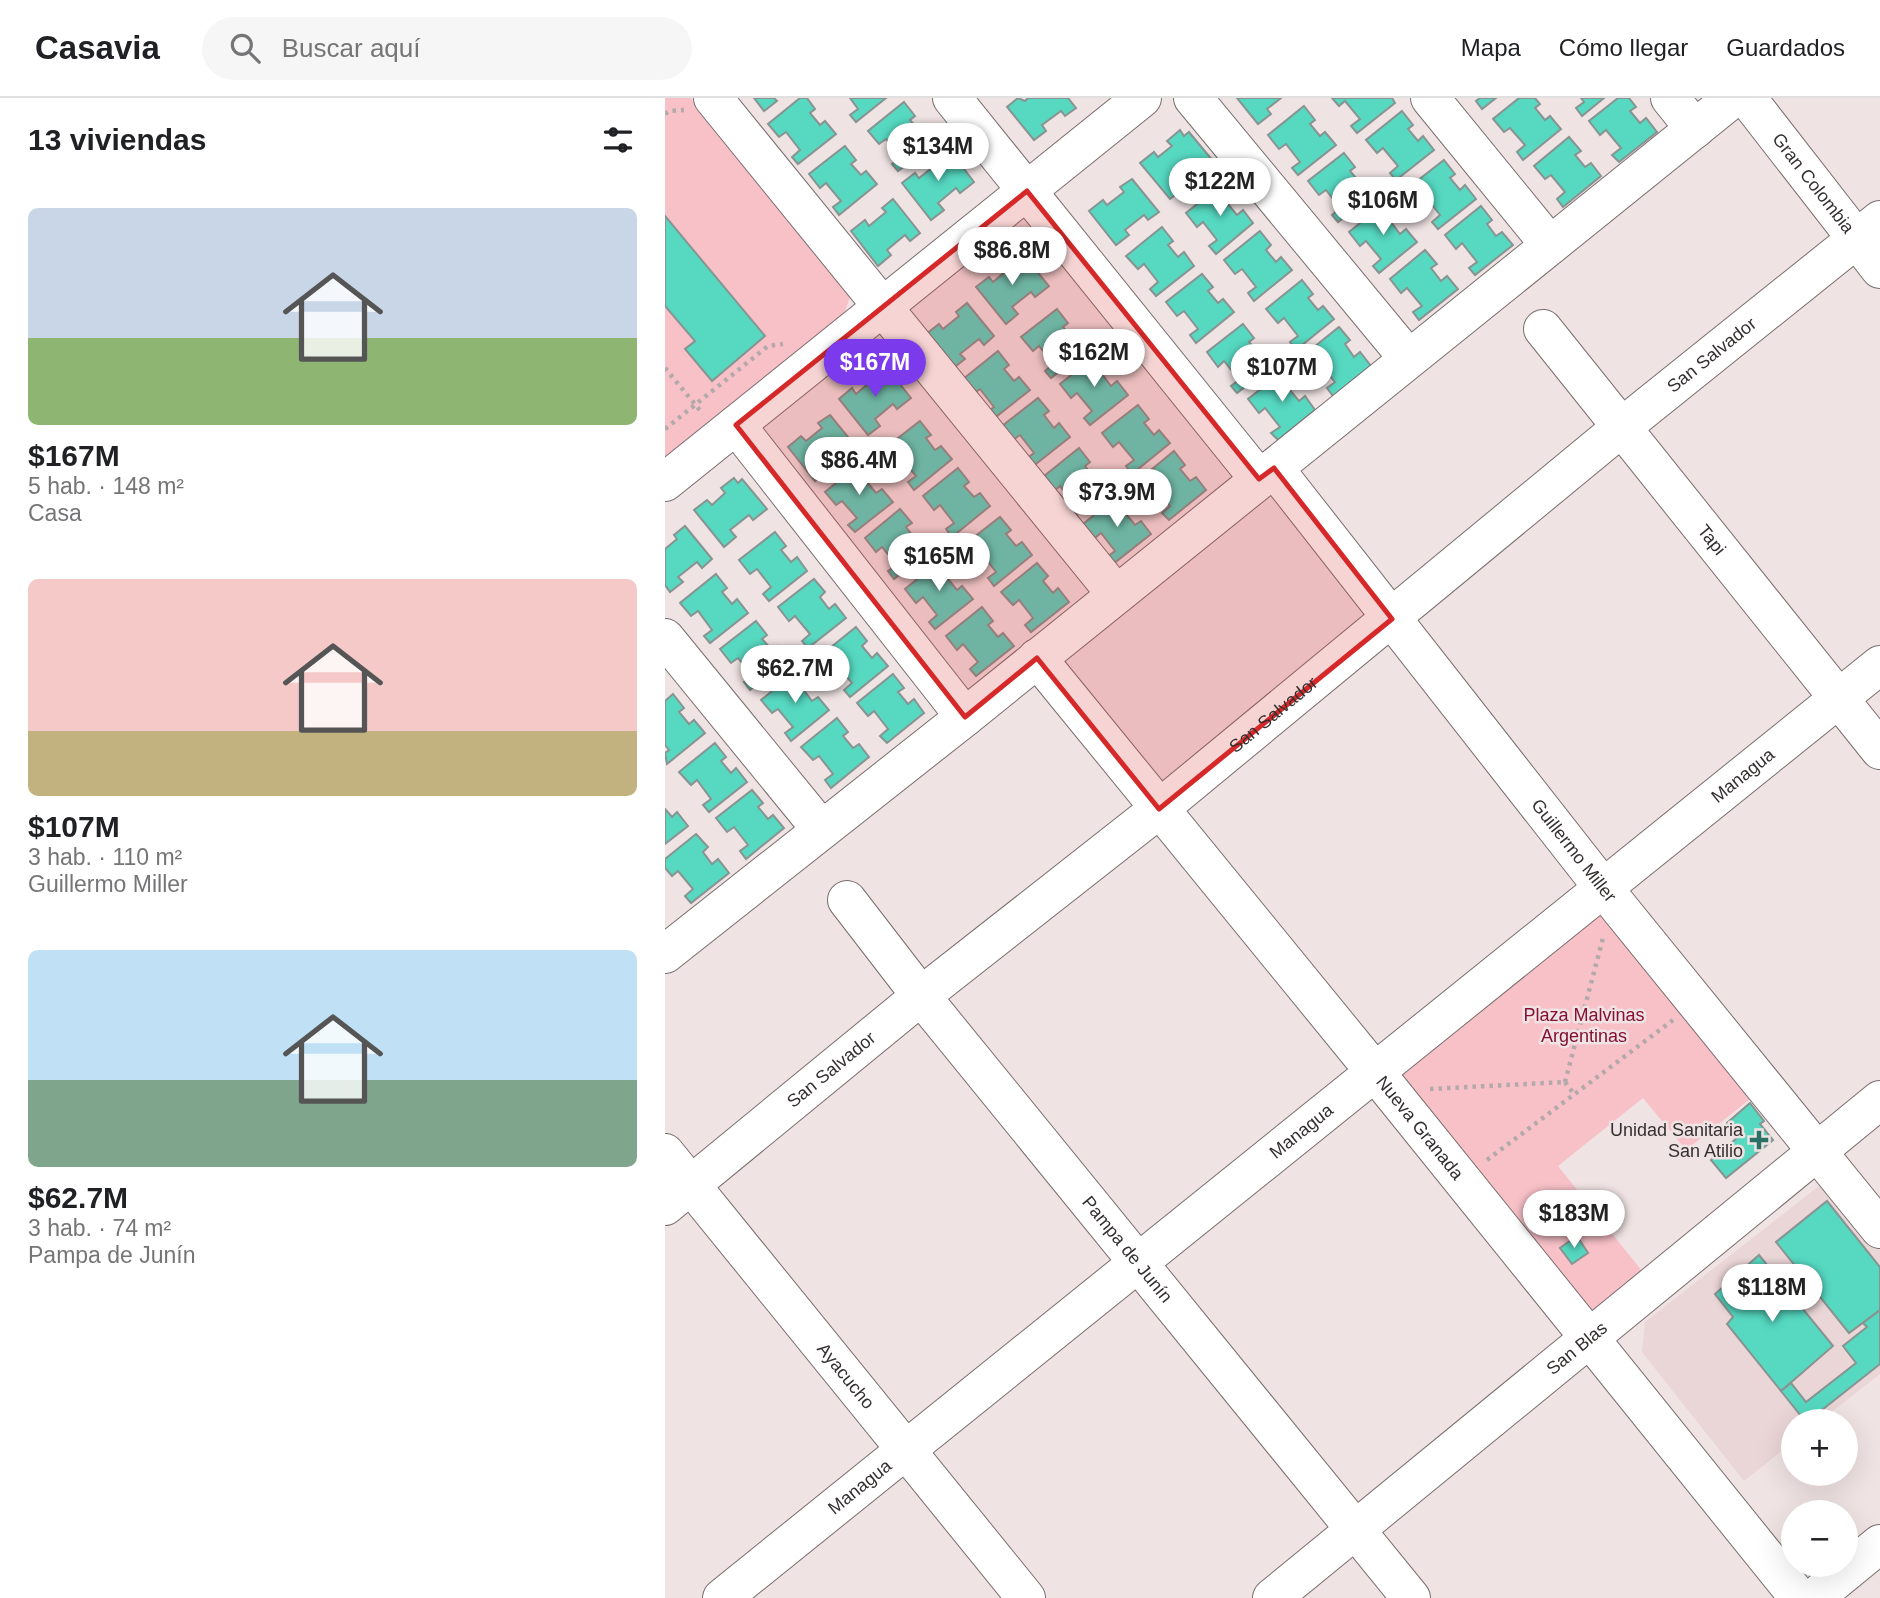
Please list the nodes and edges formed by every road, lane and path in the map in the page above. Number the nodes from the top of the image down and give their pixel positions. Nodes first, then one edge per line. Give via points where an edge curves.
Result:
1 (952, 98) edge
2 (1142, 98) edge
3 (1193, 98) edge
4 (1430, 98) edge
5 (1669, 98) edge
6 (1733, 98) edge
7 (1747, 98) edge
8 (699, 104) edge
9 (665, 114) edge
10 (1695, 129) junction
11 (1027, 191) junction
12 (1868, 229) edge
13 (1550, 245) junction
14 (1880, 268) edge
15 (883, 308) junction
16 (1543, 328) dead end
17 (793, 342) dead end
18 (1408, 358) junction
19 (665, 368) edge
20 (696, 406) junction
21 (1622, 427) junction
22 (665, 429) edge
23 (728, 431) junction
24 (1266, 474) junction
25 (665, 482) edge
26 (1117, 594) junction
27 (1392, 619) junction
28 (665, 638) edge
29 (1037, 659) junction
30 (1880, 665) edge
31 (1838, 698) junction
32 (965, 717) junction
33 (1880, 750) edge
34 (1159, 809) junction
35 (821, 829) junction
36 (1608, 894) junction
37 (847, 900) dead end
38 (671, 936) edge
39 (921, 996) junction
40 (1696, 1003) junction
41 (1383, 1082) junction
42 (1565, 1082) junction
43 (1574, 1094) junction
44 (1880, 1100) edge
45 (1816, 1150) junction
46 (665, 1153) edge
47 (1461, 1180) junction
48 (678, 1196) edge
49 (1880, 1229) edge
50 (1140, 1262) junction
51 (1589, 1338) junction
52 (907, 1451) junction
53 (1355, 1529) junction
54 (1880, 1544) edge
55 (722, 1598) edge
56 (1026, 1598) edge
57 (1272, 1598) edge
58 (1411, 1598) edge
59 (1798, 1598) edge
60 (1814, 1598) edge

1 - 11 street, Guillermo Miller
2 - 11 street
3 - 18 street
4 - 13 street
5 - 10 street
6 - 10 street
7 - 12 street, Gran Colombia
8 - 9 path
8 - 15 street
10 - 13 street
11 - 15 street
11 - 24 street, Guillermo Miller
12 - 14 street, Gran Colombia
12 - 21 street, San Salvador
13 - 18 street
15 - 23 street
15 - 26 street
16 - 21 street, Tapi
17 - 20 path via 768,346
18 - 24 street
19 - 20 path
20 - 22 path
20 - 23 path
21 - 27 street, San Salvador
21 - 31 street, Tapi
23 - 25 street
23 - 32 street
24 - 26 street
24 - 27 street, Guillermo Miller
26 - 29 street
27 - 34 street, San Salvador
27 - 36 street, Guillermo Miller
28 - 35 street
29 - 32 street
29 - 34 street, Nueva Granada
30 - 31 street, Managua
31 - 33 street, Tapi
31 - 36 street, Managua
32 - 35 street
34 - 39 street, San Salvador
34 - 41 street, Nueva Granada
35 - 38 street
36 - 40 street, Guillermo Miller
36 - 41 street, Managua
36 - 42 path
37 - 39 street, Pampa de Junín
39 - 48 street, San Salvador
39 - 50 street, Pampa de Junín
40 - 43 path
40 - 45 street, Guillermo Miller
41 - 42 path
41 - 47 street, Nueva Granada
41 - 50 street, Managua
42 - 43 path
43 - 47 path
44 - 45 street, San Blas
45 - 49 street, Guillermo Miller
45 - 51 street, San Blas
46 - 48 street, Ayacucho
47 - 51 street, Nueva Granada
48 - 52 street, Ayacucho
50 - 52 street, Managua
50 - 53 street, Pampa de Junín
51 - 53 street, San Blas
51 - 59 street, Nueva Granada
52 - 55 street, Managua
52 - 56 street, Ayacucho
53 - 57 street, San Blas
53 - 58 street, Pampa de Junín
54 - 60 street

